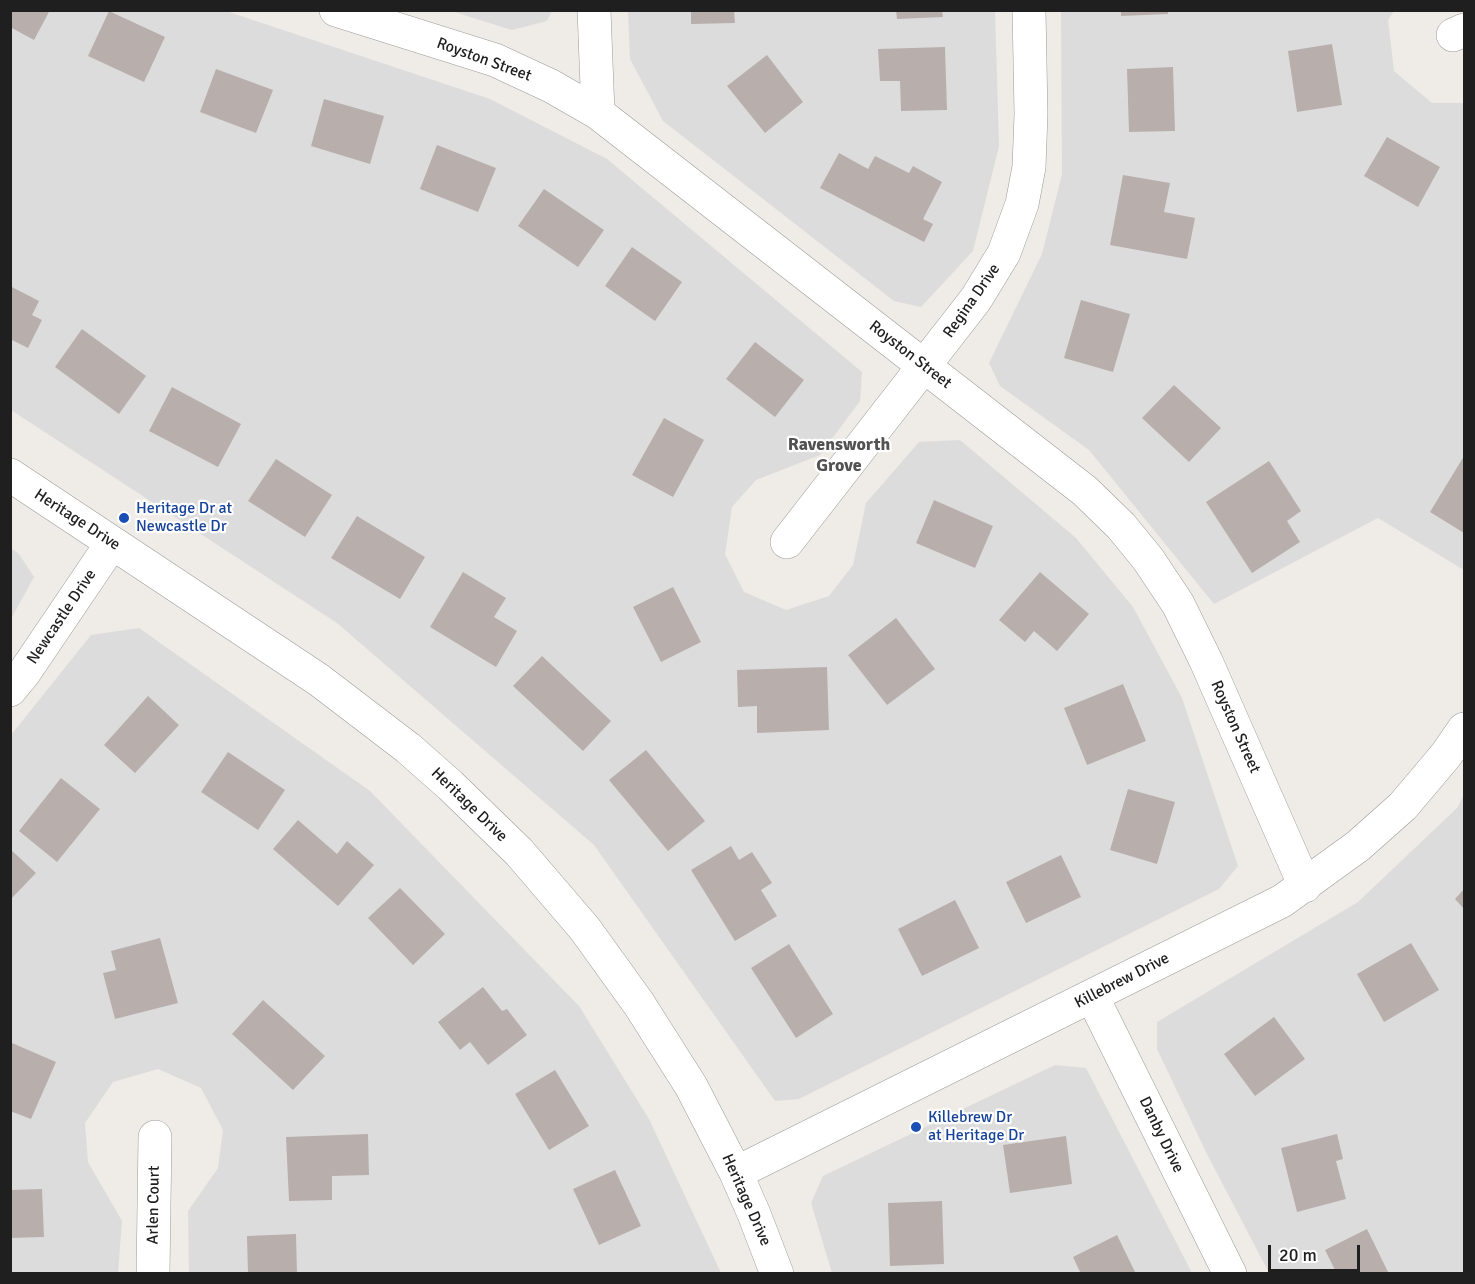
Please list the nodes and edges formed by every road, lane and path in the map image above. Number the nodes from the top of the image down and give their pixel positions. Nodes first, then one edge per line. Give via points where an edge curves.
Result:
1 (336, 10) edge
2 (594, 10) edge
3 (1029, 10) edge
4 (598, 113) junction
5 (925, 366) junction
6 (10, 476) edge
7 (787, 542) dead end
8 (112, 543) junction
9 (10, 690) edge
10 (1464, 729) edge
11 (1305, 886) junction
12 (1092, 996) junction
13 (155, 1137) dead end
14 (736, 1173) junction
15 (153, 1274) edge
16 (777, 1274) edge
17 (1230, 1274) edge

1 - 4 street, Royston Street via 495,60
2 - 4 street
3 - 5 street, Regina Drive via 1031,114 1029,167 1022,204 1004,253 976,299
4 - 5 street, Royston Street
5 - 7 street, Regina Drive
5 - 11 street, Royston Street via 1085,491 1148,559 1178,604 1206,661
6 - 8 street, Heritage Drive
8 - 9 street, Newcastle Drive
8 - 14 street, Heritage Drive via 364,714 450,785 519,852 585,929 639,1004 691,1086
10 - 11 street, Killebrew Drive via 1402,806
11 - 12 street, Killebrew Drive
12 - 14 street, Killebrew Drive
12 - 17 street, Danby Drive
13 - 15 street, Arlen Court
14 - 16 street, Heritage Drive

